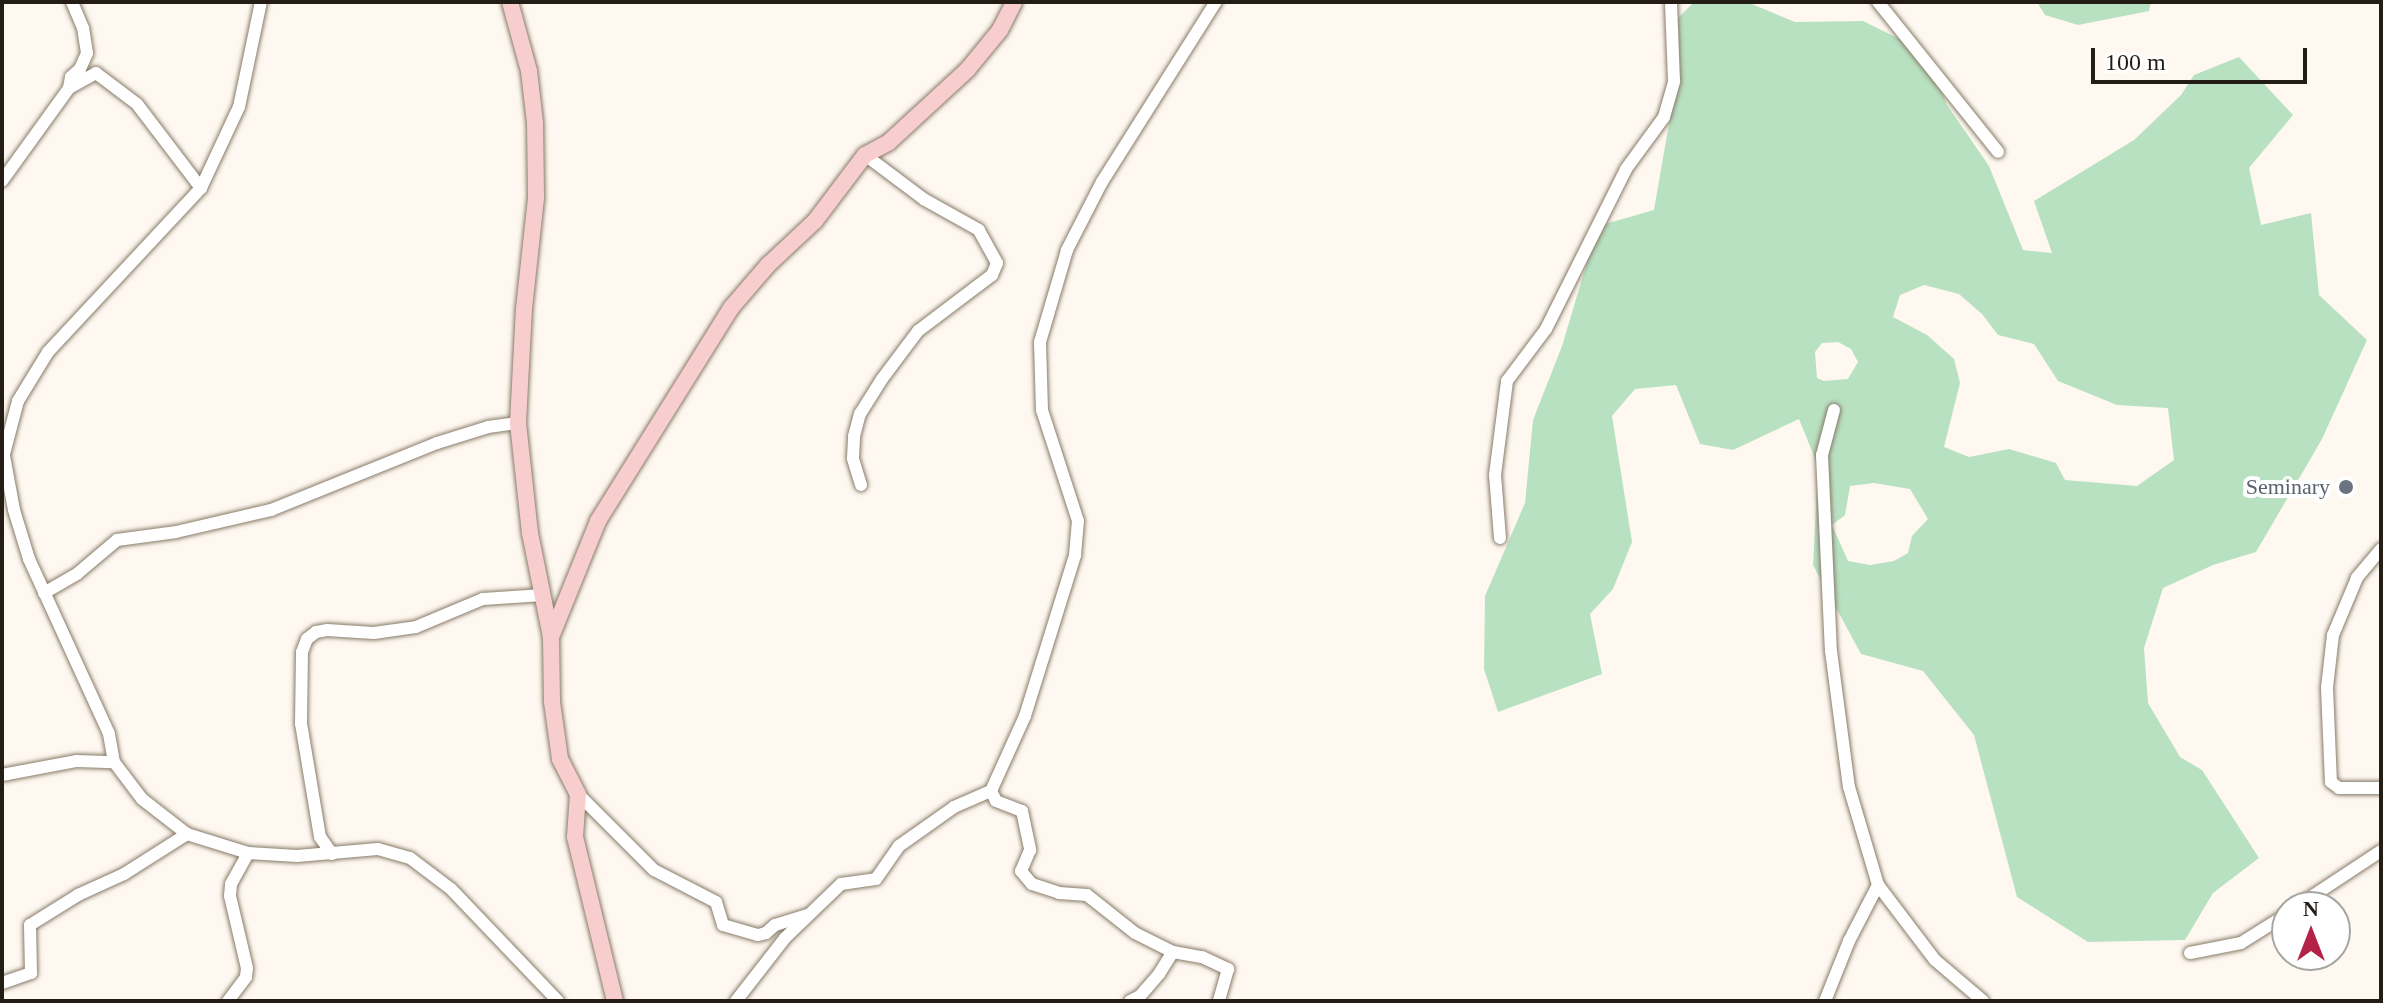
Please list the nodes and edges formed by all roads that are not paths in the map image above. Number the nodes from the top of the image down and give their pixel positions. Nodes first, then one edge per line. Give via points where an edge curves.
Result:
1 (72, 2) edge
2 (261, 2) edge
3 (510, 2) edge
4 (1014, 2) edge
5 (1216, 2) edge
6 (1671, 2) edge
7 (1878, 2) edge
8 (69, 88) junction
9 (1998, 152) dead end
10 (865, 155) junction
11 (2, 181) edge
12 (201, 188) junction
13 (1834, 410) dead end
14 (518, 423) junction
15 (2, 445) edge
16 (7, 472) junction
17 (861, 485) dead end
18 (1500, 538) dead end
19 (2381, 549) edge
20 (44, 593) junction
21 (543, 595) junction
22 (551, 637) junction
23 (114, 762) junction
24 (2, 775) edge
25 (2381, 788) edge
26 (991, 791) junction
27 (578, 794) junction
28 (187, 834) junction
29 (2381, 851) edge
30 (248, 853) junction
31 (332, 854) junction
32 (1878, 885) junction
33 (2320, 891) edge
34 (811, 914) junction
35 (2271, 924) edge
36 (1173, 952) junction
37 (2190, 953) dead end
38 (2, 983) edge
39 (228, 1001) edge
40 (558, 1001) edge
41 (615, 1001) edge
42 (736, 1001) edge
43 (1130, 1001) edge
44 (1219, 1001) edge
45 (1825, 1001) edge
46 (1983, 1001) edge

1 - 8 street via 87,53
2 - 12 street via 239,107
3 - 14 main road via 529,71 535,123 536,198
4 - 10 main road via 1000,30 968,69 889,142
5 - 26 street via 1102,182 1067,250 1040,342 1042,410 1078,521 1075,555 1025,716
6 - 18 street via 1674,81 1664,117 1626,169 1552,318 1507,381 1495,475
7 - 9 street
8 - 11 street
8 - 12 street via 96,73 127,96
10 - 17 street via 925,200 979,230 997,263 992,275 918,331 860,414 853,458
10 - 22 main road via 815,221 731,308 598,521
12 - 16 street via 48,352 18,401 3,449
13 - 32 street via 1822,455 1831,651 1849,787
14 - 20 street via 423,448 271,510 117,540
14 - 21 main road
15 - 16 street
16 - 20 street via 17,523
19 - 25 street via 2357,578 2333,635 2327,688 2331,782 2339,788
20 - 23 street via 109,734
21 - 22 main road
21 - 31 street via 483,599 416,627 374,633 327,630 307,639 302,652 301,724 320,837
22 - 27 main road via 560,759
23 - 24 street via 76,761
23 - 28 street via 142,799
26 - 34 street via 930,823 899,846 876,879 841,884
26 - 36 street via 996,801 1022,811 1030,850 1021,871 1032,884 1087,895 1135,933
27 - 34 street via 654,870 716,902 723,925 758,935
27 - 41 main road via 575,837
28 - 30 street
28 - 38 street via 30,925 31,973
29 - 33 street
30 - 31 street
30 - 39 street via 230,896 246,977
31 - 40 street via 378,849 410,858 451,889
32 - 45 street
32 - 46 street via 1935,960
34 - 42 street via 785,938
35 - 37 street via 2241,943
36 - 43 street
36 - 44 street via 1228,969

